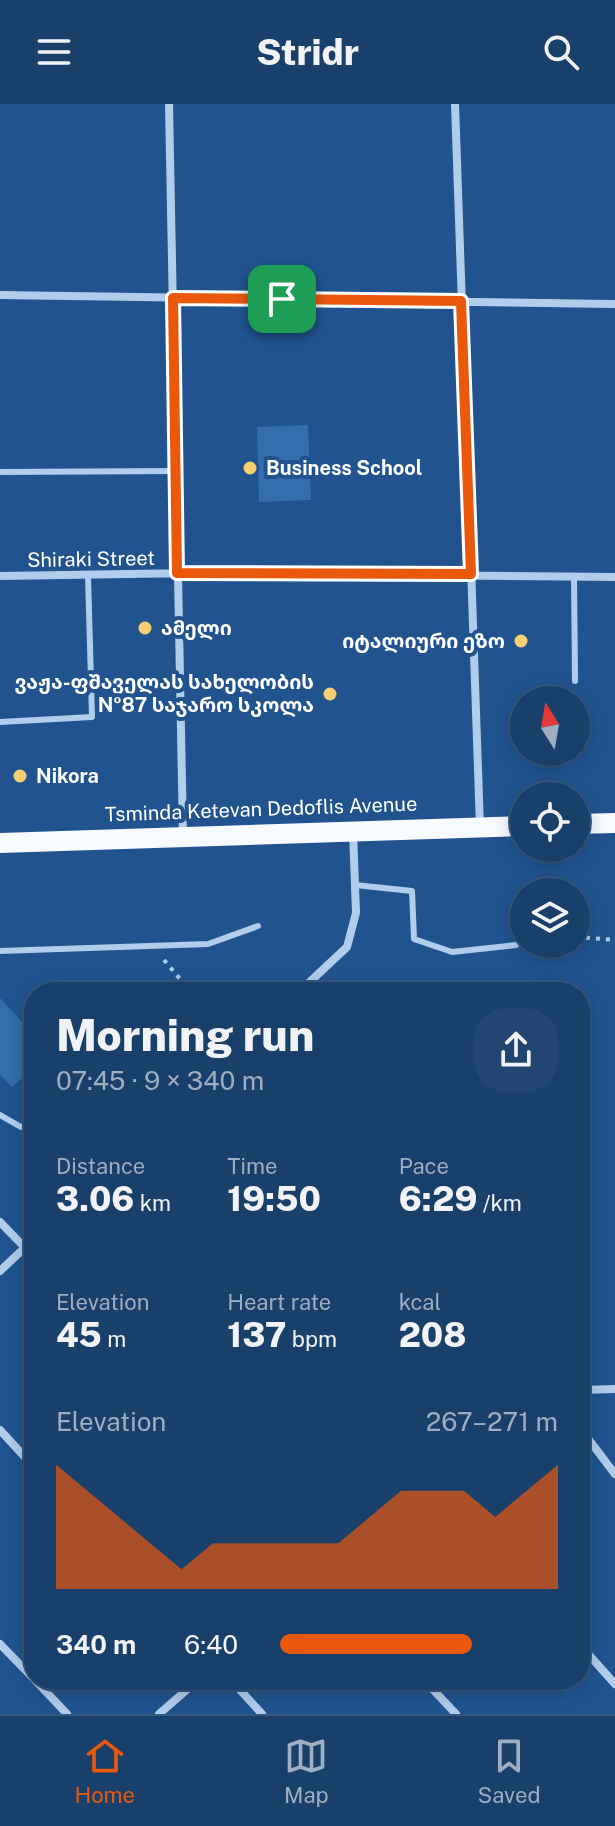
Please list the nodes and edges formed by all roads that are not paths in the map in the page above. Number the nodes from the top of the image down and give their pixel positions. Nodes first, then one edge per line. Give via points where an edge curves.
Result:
1 (169, 104) edge
2 (455, 104) edge
3 (0, 295) edge
4 (173, 298) junction
5 (461, 301) junction
6 (615, 304) edge
7 (175, 471) junction
8 (0, 472) edge
9 (177, 573) junction
10 (471, 574) junction
11 (88, 575) junction
12 (0, 576) edge
13 (574, 576) junction
14 (615, 577) edge
15 (575, 681) dead end
16 (0, 722) edge
17 (615, 823) edge
18 (590, 824) edge
19 (510, 826) edge
20 (480, 827) junction
21 (353, 830) junction
22 (183, 835) junction
23 (0, 843) edge
24 (355, 885) junction
25 (258, 926) dead end
26 (510, 946) edge
27 (0, 951) edge
28 (310, 982) edge
29 (0, 1115) edge
30 (24, 1126) edge
31 (0, 1222) edge
32 (24, 1246) edge
33 (24, 1248) edge
34 (0, 1271) edge
35 (615, 1389) edge
36 (590, 1390) edge
37 (0, 1430) edge
38 (590, 1441) edge
39 (24, 1456) edge
40 (615, 1474) edge
41 (0, 1644) edge
42 (590, 1656) edge
43 (24, 1669) edge
44 (615, 1684) edge
45 (44, 1690) edge
46 (187, 1690) edge
47 (240, 1690) edge
48 (433, 1690) edge
49 (67, 1714) edge
50 (159, 1714) edge
51 (262, 1714) edge
52 (456, 1714) edge

1 - 4 street
2 - 5 street
3 - 4 street
4 - 5 street
4 - 7 street
5 - 6 street
5 - 10 street
7 - 8 lane
7 - 9 street
9 - 10 street, Shiraki Street
9 - 11 street, Shiraki Street
9 - 22 street
10 - 13 street, Shiraki Street
10 - 20 street
11 - 12 street, Shiraki Street
11 - 16 lane via 92,717
13 - 14 street, Shiraki Street
13 - 15 lane
17 - 18 main road
19 - 20 main road, Tsminda Ketevan Dedoflis Avenue
20 - 21 main road, Tsminda Ketevan Dedoflis Avenue
21 - 22 main road, Tsminda Ketevan Dedoflis Avenue
21 - 24 street
22 - 23 main road, Tsminda Ketevan Dedoflis Avenue
24 - 26 lane via 412,891 414,939 452,952
24 - 28 street via 356,913 347,947
25 - 27 lane via 208,944
29 - 30 lane
31 - 32 street
33 - 34 street
35 - 36 street
37 - 39 street
38 - 40 street
41 - 43 street
42 - 44 street
45 - 49 street
46 - 50 street
47 - 51 street
48 - 52 street

